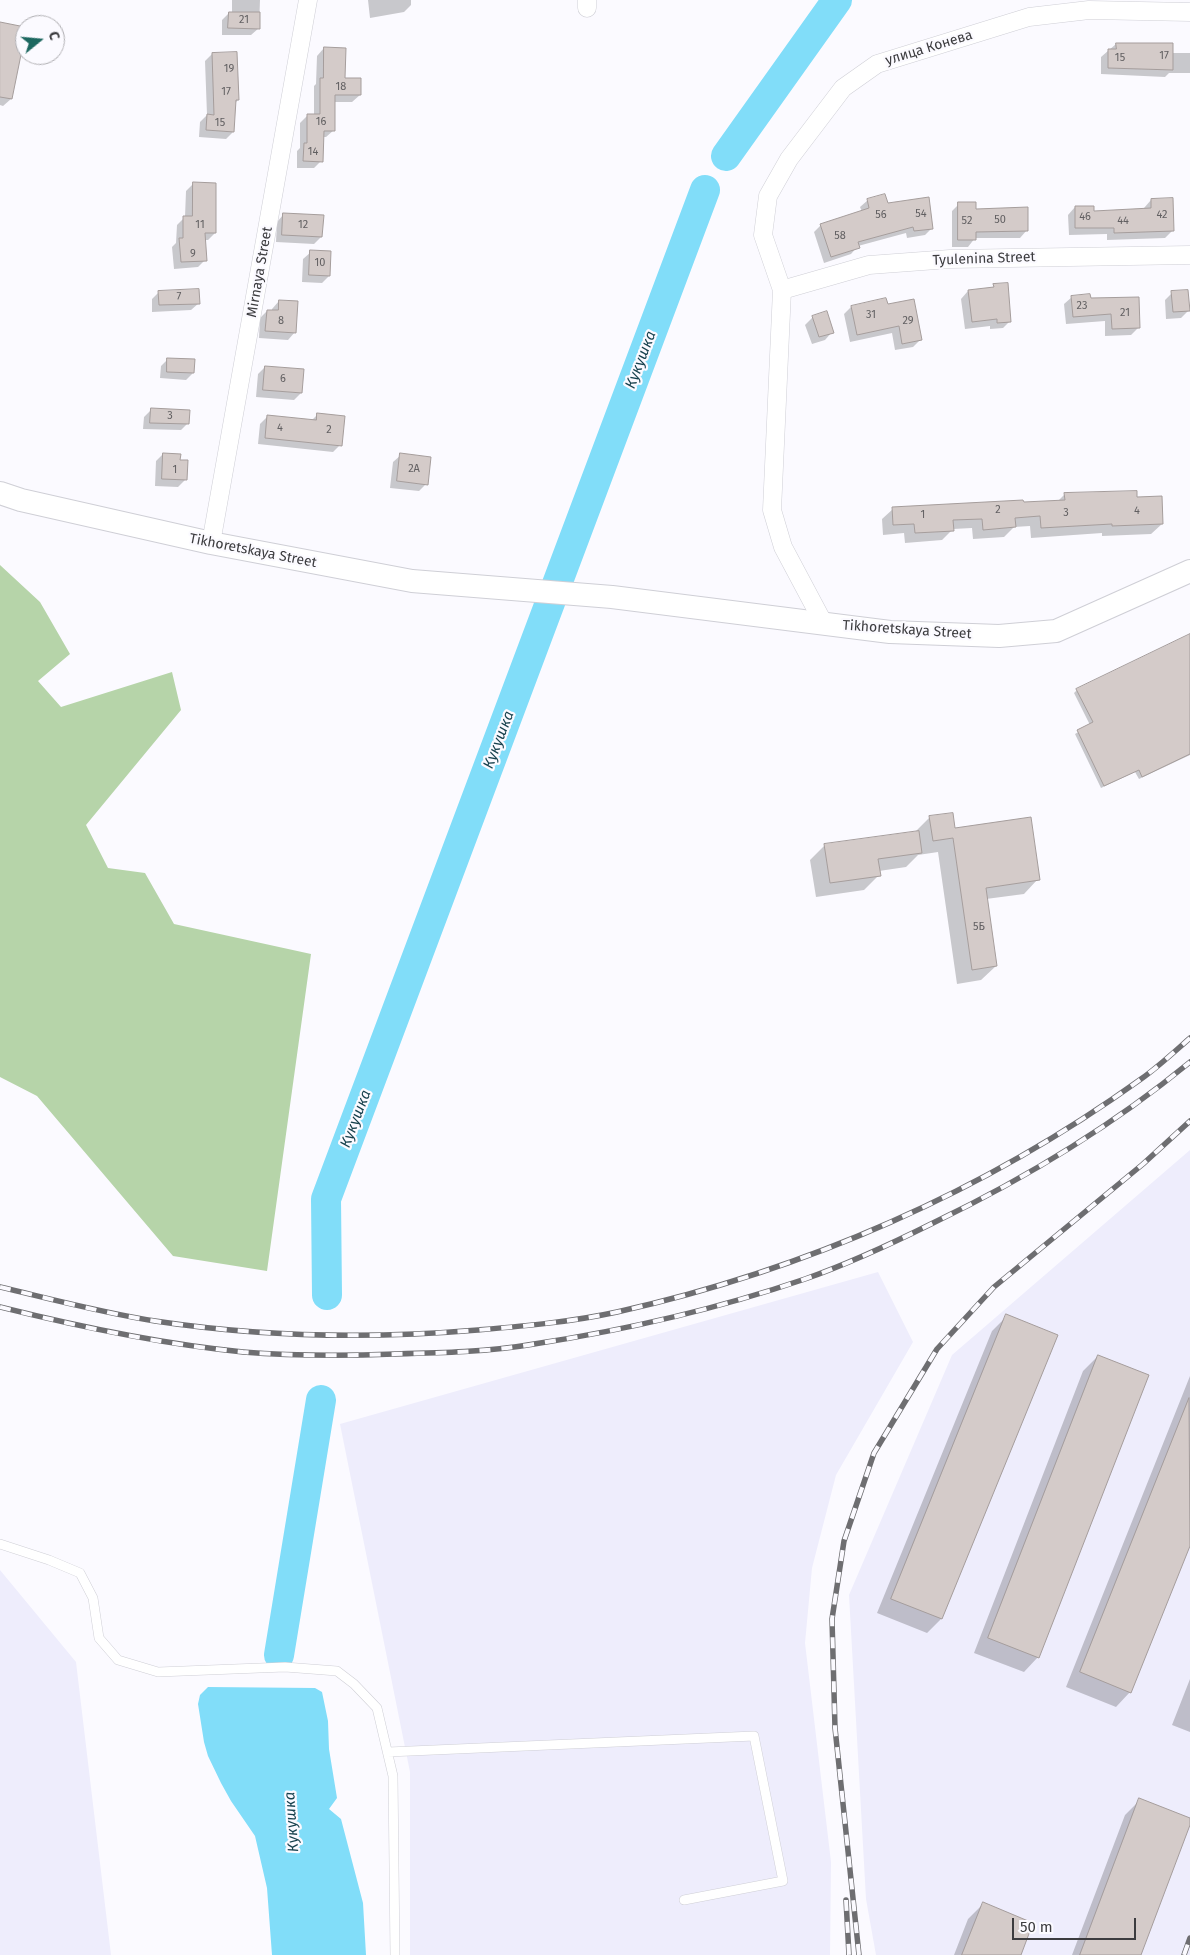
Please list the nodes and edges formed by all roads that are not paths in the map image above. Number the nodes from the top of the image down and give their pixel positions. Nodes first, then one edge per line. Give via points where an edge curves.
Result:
1 (308, 0) edge
2 (1190, 12) edge
3 (1190, 255) edge
4 (782, 290) junction
5 (0, 493) edge
6 (211, 543) junction
7 (1190, 571) edge
8 (824, 624) junction
9 (0, 1544) edge
10 (388, 1752) junction
11 (684, 1900) dead end
12 (395, 1955) edge

1 - 6 street, Mirnaya Street
2 - 4 street, улица Конева via 1089,10 1029,17 877,64 843,88 789,159 768,196 763,234
3 - 4 street, Tyulenina Street via 950,259 869,265
4 - 8 street via 772,510 783,547
5 - 6 street, Tikhoretskaya Street
6 - 8 street, Tikhoretskaya Street via 412,581 612,597
7 - 8 street, Tikhoretskaya Street via 1056,631 999,636 890,632
9 - 10 lane via 80,1573 93,1598 99,1638 118,1660 158,1672 285,1668 336,1671 354,1684 376,1708
10 - 11 lane via 754,1736 783,1881
10 - 12 lane via 393,1776

